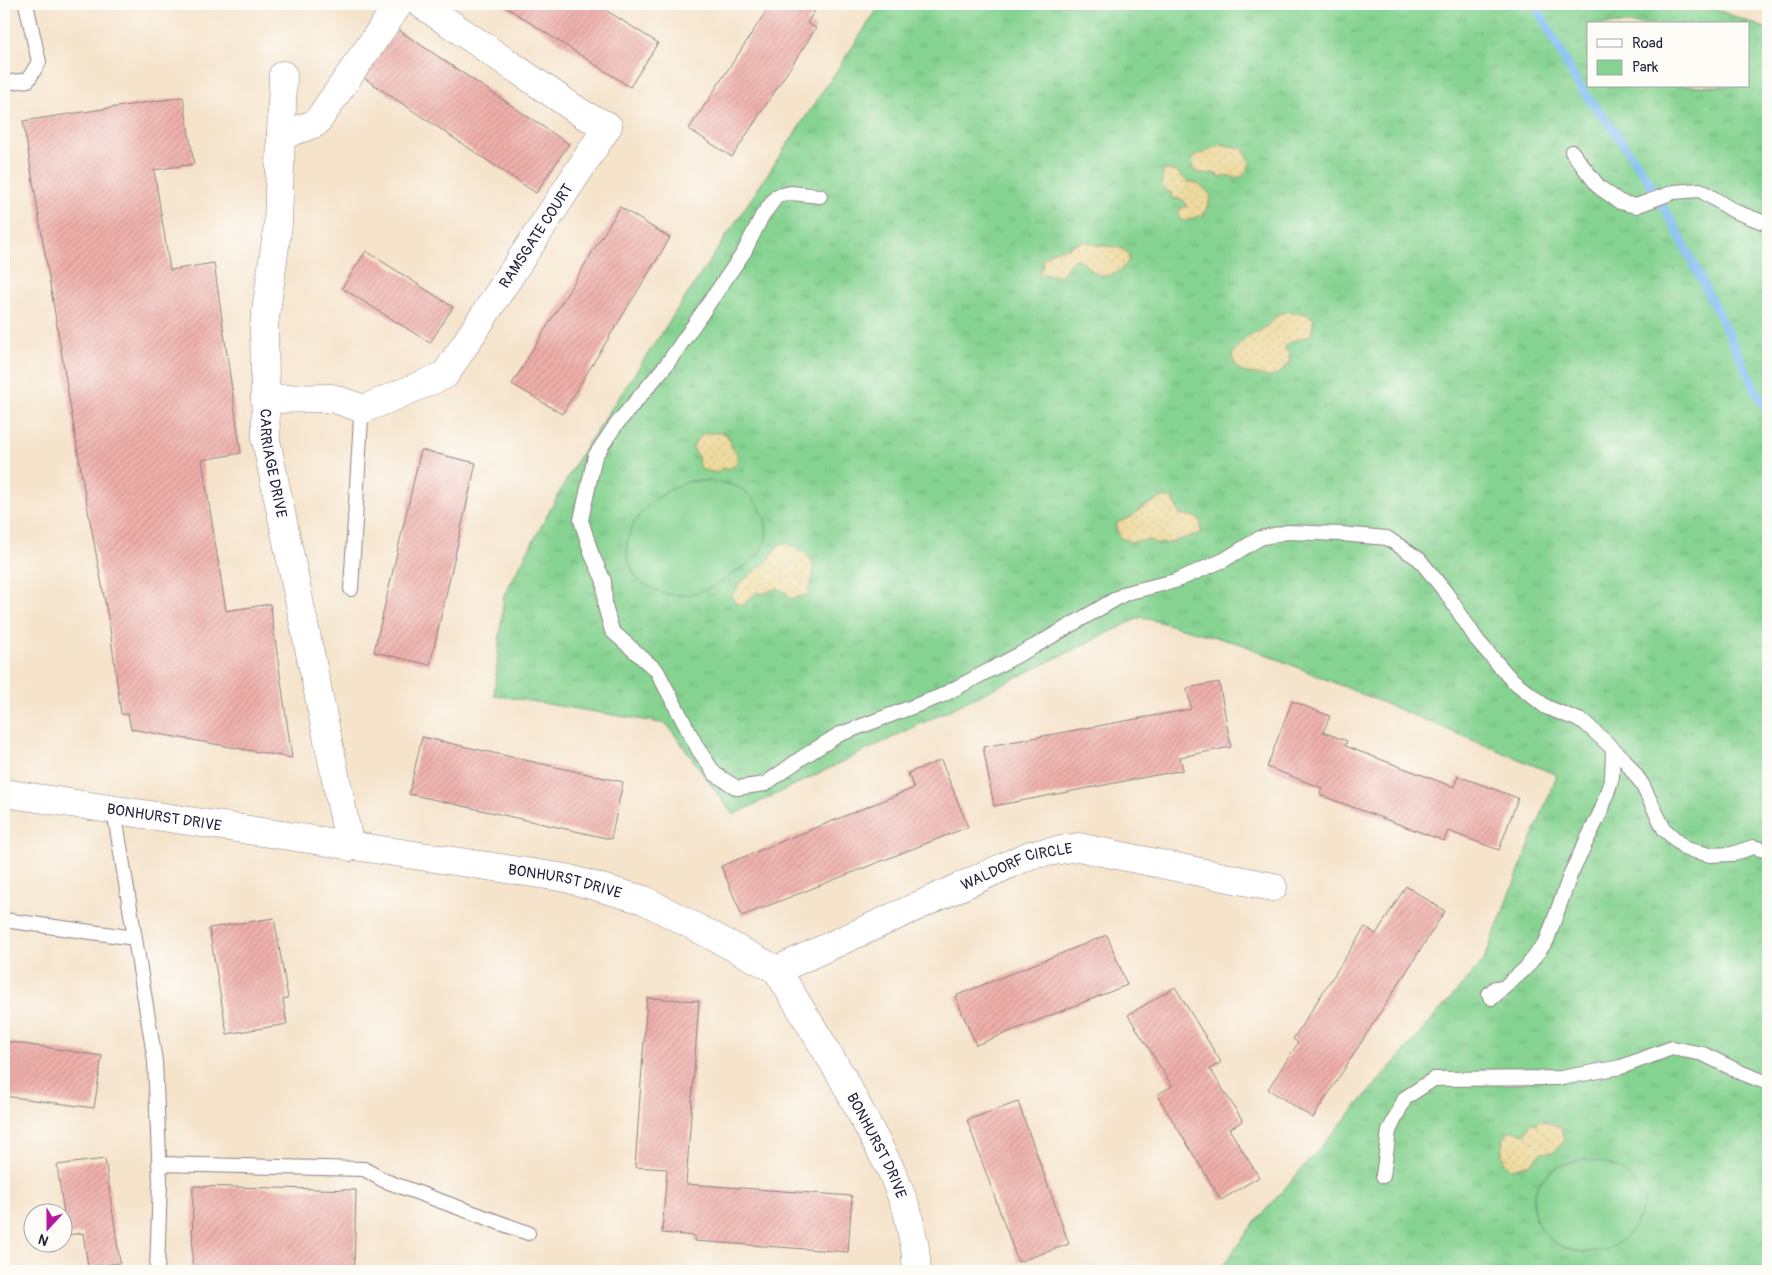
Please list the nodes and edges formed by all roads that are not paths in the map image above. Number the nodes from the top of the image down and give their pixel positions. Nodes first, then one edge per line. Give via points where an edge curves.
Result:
1 (26, 4) edge
2 (399, 4) edge
3 (421, 4) edge
4 (283, 75) dead end
5 (4, 83) edge
6 (281, 136) junction
7 (1572, 152) dead end
8 (820, 196) dead end
9 (1768, 224) edge
10 (265, 399) junction
11 (364, 409) junction
12 (351, 589) dead end
13 (1613, 750) junction
14 (4, 793) edge
15 (114, 810) junction
16 (350, 847) junction
17 (1768, 851) edge
18 (1273, 887) dead end
19 (4, 920) edge
20 (135, 938) junction
21 (777, 970) junction
22 (1501, 989) dead end
23 (1768, 1083) edge
24 (159, 1164) junction
25 (1383, 1176) dead end
26 (528, 1233) dead end
27 (157, 1271) edge
28 (917, 1271) edge

1 - 5 lane via 39,62 28,80
2 - 6 street via 316,123
3 - 11 street, RAMSGATE COURT via 584,115 608,126 445,375
4 - 6 street, CARRIAGE DRIVE
6 - 10 street, CARRIAGE DRIVE via 278,224 264,326
7 - 9 lane via 1584,171 1620,202 1643,205 1674,192 1700,190 1734,211
8 - 13 lane via 791,192 777,196 762,216 744,252 667,364 615,426 595,456 586,489 581,520 604,581 605,606 612,631 657,670 698,749 715,774 736,788 765,784 838,735 941,696 1126,593 1175,581 1224,560 1260,538 1287,532 1387,538 1419,559 1477,640 1510,678 1546,707 1584,722
10 - 11 street via 332,398
10 - 16 street, CARRIAGE DRIVE via 266,440
11 - 12 lane
13 - 17 lane via 1642,784 1664,829 1686,848 1710,855 1732,854 1754,847
13 - 22 lane via 1612,777 1602,809 1570,873 1547,940 1526,968
14 - 15 street, BONHURST DRIVE
15 - 16 street, BONHURST DRIVE
15 - 20 lane
16 - 21 street, BONHURST DRIVE via 566,878 644,900
18 - 21 street, WALDORF CIRCLE via 1078,847 1030,855
19 - 20 lane
20 - 24 lane via 155,1061
21 - 28 street, BONHURST DRIVE via 841,1074 892,1172 907,1210
23 - 25 lane via 1703,1054 1672,1048 1621,1067 1561,1078 1434,1079 1405,1098 1389,1130
24 - 26 lane via 364,1169 383,1180
24 - 27 lane

